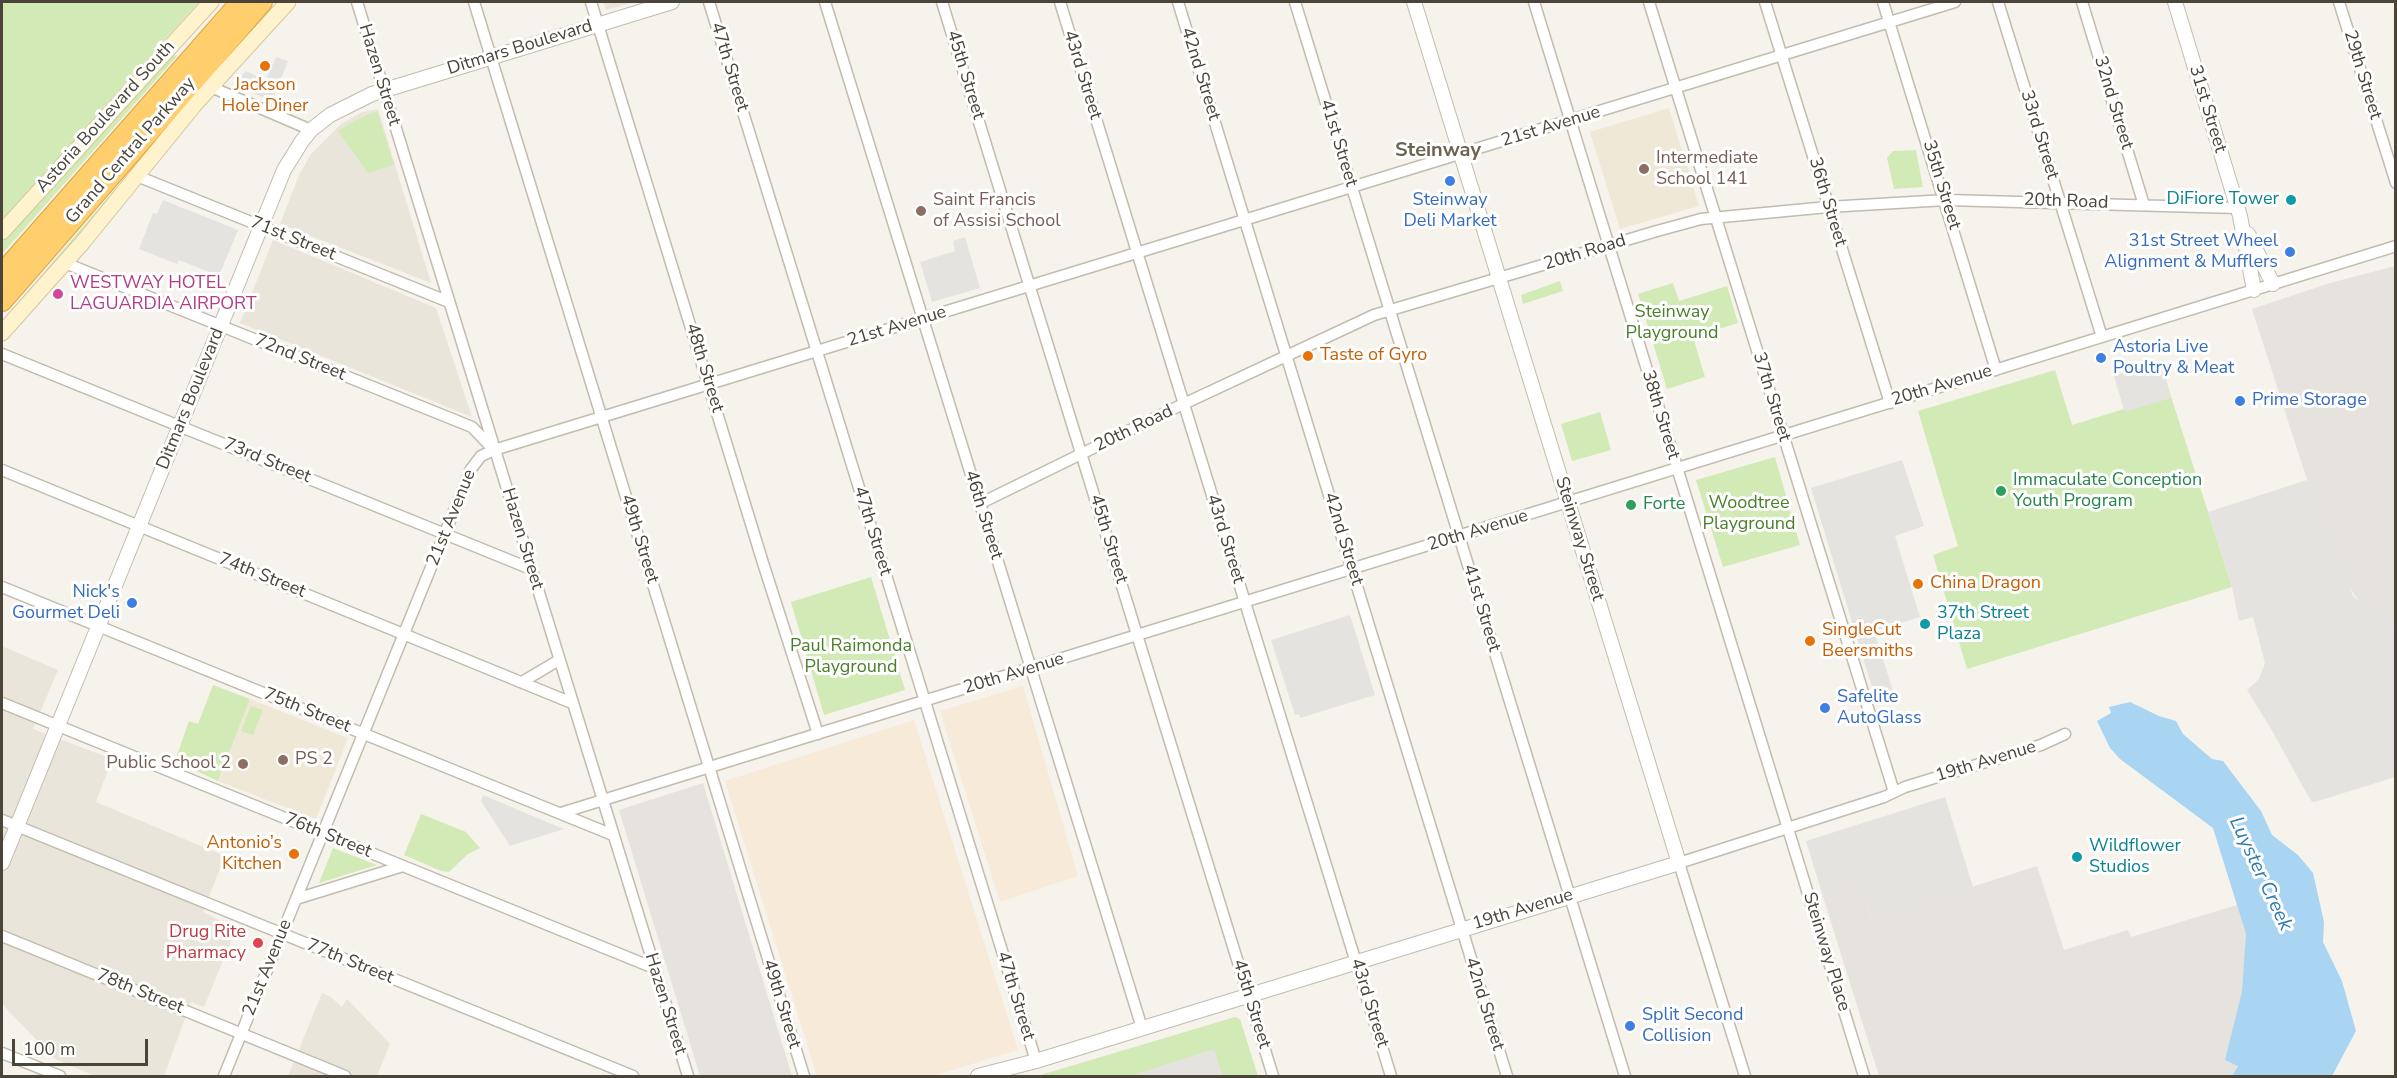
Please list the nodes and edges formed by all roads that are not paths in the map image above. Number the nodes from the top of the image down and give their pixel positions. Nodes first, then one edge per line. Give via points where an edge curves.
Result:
1 (211, 2) edge
2 (241, 2) edge
3 (262, 2) edge
4 (288, 2) edge
5 (357, 2) edge
6 (474, 2) edge
7 (591, 2) edge
8 (672, 2) edge
9 (709, 2) edge
10 (825, 2) edge
11 (942, 2) edge
12 (1060, 2) edge
13 (1178, 2) edge
14 (1295, 2) edge
15 (1414, 2) edge
16 (1534, 2) edge
17 (1649, 2) edge
18 (1764, 2) edge
19 (1883, 2) edge
20 (1955, 2) edge
21 (1998, 2) edge
22 (2082, 2) edge
23 (2175, 2) edge
24 (2339, 2) edge
25 (1890, 22) junction
26 (598, 24) junction
27 (1781, 55) junction
28 (491, 58) junction
29 (211, 87) junction
30 (1676, 88) junction
31 (384, 90) junction
32 (1571, 120) junction
33 (311, 130) junction
34 (1461, 154) junction
35 (137, 176) junction
36 (2396, 183) edge
37 (1352, 188) junction
38 (1946, 200) junction
39 (2060, 202) junction
40 (2144, 205) junction
41 (1828, 207) junction
42 (2239, 212) junction
43 (1716, 219) junction
44 (1244, 220) junction
45 (261, 227) junction
46 (40, 231) junction
47 (2, 232) edge
48 (1608, 246) junction
49 (2396, 246) edge
50 (1138, 254) junction
51 (64, 263) junction
52 (2, 267) edge
53 (32, 267) junction
54 (2, 274) edge
55 (1499, 279) junction
56 (2273, 284) junction
57 (1030, 286) junction
58 (2254, 290) junction
59 (2, 301) edge
60 (449, 302) junction
61 (2, 310) edge
62 (1389, 311) junction
63 (923, 319) junction
64 (221, 327) junction
65 (2, 333) edge
66 (2102, 337) junction
67 (817, 352) junction
68 (2, 354) edge
69 (1286, 356) junction
70 (1996, 370) junction
71 (709, 385) junction
72 (1890, 403) junction
73 (1183, 404) junction
74 (602, 418) junction
75 (180, 426) junction
76 (1783, 436) junction
77 (494, 450) junction
78 (1081, 454) junction
79 (2, 470) edge
80 (1677, 470) junction
81 (1568, 503) junction
82 (979, 504) junction
83 (140, 526) junction
84 (446, 534) junction
85 (1459, 537) junction
86 (531, 569) junction
87 (1353, 570) junction
88 (2, 587) edge
89 (1245, 603) junction
90 (99, 626) junction
91 (404, 634) junction
92 (1138, 636) junction
93 (559, 660) junction
94 (1031, 669) junction
95 (522, 682) junction
96 (924, 702) junction
97 (2, 703) edge
98 (572, 703) junction
99 (58, 726) junction
100 (363, 733) junction
101 (818, 734) junction
102 (2065, 734) dead end
103 (709, 768) junction
104 (1894, 792) junction
105 (603, 801) junction
106 (561, 813) junction
107 (2, 820) edge
108 (16, 826) junction
109 (1787, 828) junction
110 (323, 834) junction
111 (613, 835) junction
112 (2, 863) edge
113 (1679, 863) junction
114 (403, 866) junction
115 (1569, 896) junction
116 (296, 899) junction
117 (1461, 930) junction
118 (282, 935) junction
119 (2, 936) edge
120 (1356, 962) junction
121 (654, 968) junction
122 (1248, 995) junction
123 (1142, 1028) junction
124 (241, 1034) junction
125 (2, 1053) edge
126 (1036, 1061) junction
127 (614, 1073) edge
128 (60, 1077) edge
129 (224, 1077) edge
130 (345, 1077) edge
131 (633, 1077) edge
132 (688, 1077) edge
133 (804, 1077) edge
134 (978, 1077) edge
135 (1273, 1077) edge
136 (1391, 1077) edge
137 (1507, 1077) edge
138 (1624, 1077) edge
139 (1745, 1077) edge
140 (1864, 1077) edge

1 - 47 main road, Astoria Boulevard South
2 - 46 highway, Grand Central Parkway
3 - 53 highway, Grand Central Parkway
4 - 29 main road
5 - 31 street, Hazen Street
6 - 28 street, 49th Street
7 - 26 street, 48th Street
8 - 26 street, Ditmars Boulevard
9 - 67 street, 47th Street
10 - 63 street, 46th Street
11 - 57 street, 45th Street
12 - 50 street, 43rd Street
13 - 44 street, 42nd Street
14 - 37 street, 41st Street
15 - 34 street, Steinway Street
16 - 32 street, 38th Street
17 - 30 street, 37th Street
18 - 27 street, 36th Street
19 - 25 street, 35th Street
20 - 25 street, 21st Avenue
21 - 39 street, 33rd Street
22 - 40 street, 32nd Street
23 - 42 street, 31st Street
24 - 36 street, 29th Street
25 - 27 street, 21st Avenue
25 - 38 street, 35th Street
26 - 28 street, Ditmars Boulevard
26 - 71 street, 48th Street
27 - 30 street, 21st Avenue
27 - 41 street, 36th Street
28 - 31 street, Ditmars Boulevard
28 - 74 street, 49th Street
29 - 33 street
29 - 35 main road
30 - 32 street, 21st Avenue
30 - 43 street, 37th Street
31 - 33 street, Ditmars Boulevard via 348,104
31 - 60 street, Hazen Street
32 - 34 street, 21st Avenue
32 - 48 street, 38th Street
33 - 45 street, Ditmars Boulevard via 289,161
34 - 37 street, 21st Avenue
34 - 55 street, Steinway Street
35 - 45 street, 71st Street
35 - 51 main road
37 - 44 street, 21st Avenue
37 - 62 street, 41st Street
38 - 39 street, 20th Road
38 - 41 street, 20th Road
38 - 70 street, 35th Street
39 - 40 street, 20th Road
39 - 66 street, 33rd Street
40 - 42 street, 20th Road
41 - 43 street, 20th Road
41 - 72 street, 36th Street
42 - 56 street, 31st Street
42 - 58 street, 31st Street
43 - 48 street, 20th Road via 1690,222
43 - 76 street, 37th Street
44 - 50 street, 21st Avenue
44 - 69 street, 42nd Street
45 - 60 street, 71st Street
45 - 64 street, Ditmars Boulevard
46 - 52 highway
46 - 54 highway, Grand Central Parkway
48 - 55 street, 20th Road
48 - 80 street, 38th Street
49 - 56 street, 20th Avenue
50 - 57 street, 21st Avenue
50 - 73 street, 43rd Street
51 - 64 street, 72nd Street
51 - 65 main road
53 - 59 highway, Grand Central Parkway
53 - 61 highway
55 - 62 street, 20th Road
55 - 81 street, Steinway Street
56 - 58 street, 20th Avenue
57 - 63 street, 21st Avenue
57 - 78 street, 45th Street
58 - 66 street, 20th Avenue
60 - 77 street, Hazen Street
62 - 69 street, 20th Road
62 - 85 street, 41st Street
63 - 67 street, 21st Avenue
63 - 82 street, 46th Street
64 - 75 street, Ditmars Boulevard
64 - 77 street, 72nd Street via 472,427
66 - 70 street, 20th Avenue
67 - 71 street, 21st Avenue
67 - 96 street, 47th Street
68 - 75 street, 73rd Street
69 - 73 street, 20th Road
69 - 87 street, 42nd Street
70 - 72 street, 20th Avenue
71 - 74 street, 21st Avenue
71 - 101 street, 48th Street
72 - 76 street, 20th Avenue
73 - 78 street, 20th Road
73 - 89 street, 43rd Street
74 - 77 street, 21st Avenue
74 - 103 street, 49th Street
75 - 83 street, Ditmars Boulevard
75 - 84 street, 73rd Street
76 - 80 street, 20th Avenue
76 - 104 street, 37th Street
77 - 84 street, 21st Avenue via 474,464
77 - 86 street, Hazen Street
78 - 82 street, 20th Road
78 - 92 street, 45th Street
79 - 83 street, 74th Street
80 - 81 street, 20th Avenue
80 - 109 street, 38th Street
81 - 85 street, 20th Avenue
81 - 113 street, Steinway Street
82 - 94 street, 46th Street
83 - 90 street, Ditmars Boulevard
83 - 91 street, 74th Street
84 - 86 street, 73rd Street
84 - 91 street, 21st Avenue
85 - 87 street, 20th Avenue
85 - 115 street, 41st Street
86 - 93 street, Hazen Street
87 - 89 street, 20th Avenue
87 - 117 street, 42nd Street
88 - 90 street, 75th Street
89 - 92 street, 20th Avenue
89 - 120 street, 43rd Street
90 - 99 street, Ditmars Boulevard
90 - 100 street, 75th Street
91 - 95 street, 74th Street
91 - 100 street, 21st Avenue
92 - 94 street, 20th Avenue
92 - 122 street, 45th Street
93 - 95 street
93 - 98 street, Hazen Street
94 - 96 street, 20th Avenue
94 - 123 street, 46th Street
95 - 98 street, 74th Street
96 - 101 street, 20th Avenue
96 - 126 street, 47th Street
97 - 99 street, 76th Street
98 - 105 street, Hazen Street
99 - 108 street, Ditmars Boulevard
99 - 110 street, 76th Street
100 - 106 street, 75th Street
100 - 110 street, 21st Avenue
101 - 103 street, 20th Avenue
102 - 104 street, 19th Avenue
103 - 105 street, 20th Avenue
103 - 133 street, 49th Street
104 - 109 street, 19th Avenue
105 - 106 street, 20th Avenue
105 - 111 street, Hazen Street
106 - 111 street, 75th Street
107 - 108 street, 77th Street
108 - 112 street, Ditmars Boulevard
108 - 118 street, 77th Street
109 - 113 street, 19th Avenue
109 - 140 street, Steinway Place
110 - 114 street, 76th Street
110 - 116 street, 21st Avenue
111 - 121 street, Hazen Street
113 - 115 street, 19th Avenue
113 - 139 street, Steinway Street
114 - 116 street
114 - 121 street, 76th Street
115 - 117 street, 19th Avenue
115 - 138 street, 41st Street
116 - 118 street, 21st Avenue
117 - 120 street, 19th Avenue
117 - 137 street, 42nd Street
118 - 124 street, 21st Avenue
118 - 127 street, 77th Street
119 - 124 street, 78th Street
120 - 122 street, 19th Avenue
120 - 136 street, 43rd Street
121 - 132 street, Hazen Street
122 - 123 street, 19th Avenue
122 - 135 street, 45th Street
123 - 126 street, 19th Avenue
124 - 129 street, 21st Avenue
124 - 130 street, 78th Street
125 - 128 street
126 - 134 street, 19th Avenue
127 - 131 street, 77th Street

